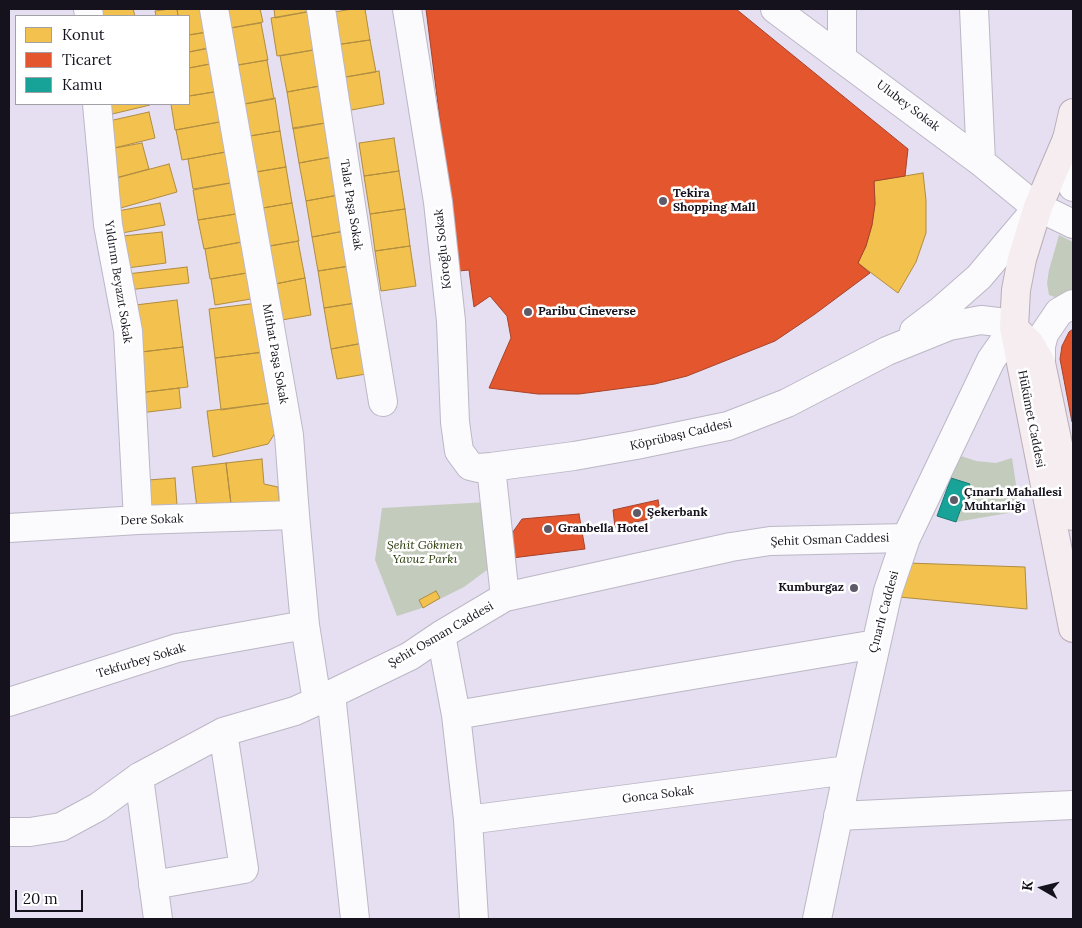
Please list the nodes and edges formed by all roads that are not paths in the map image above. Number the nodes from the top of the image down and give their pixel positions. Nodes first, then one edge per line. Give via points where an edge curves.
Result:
1 (214, 9) edge
2 (321, 9) edge
3 (407, 9) edge
4 (776, 9) edge
5 (842, 9) edge
6 (974, 9) edge
7 (842, 56) junction
8 (98, 105) edge
9 (1070, 126) edge
10 (981, 162) junction
11 (1073, 187) edge
12 (1038, 206) junction
13 (1073, 224) edge
14 (1073, 304) edge
15 (1014, 327) junction
16 (887, 351) junction
17 (1042, 363) junction
18 (383, 402) dead end
19 (1065, 438) edge
20 (491, 468) junction
21 (295, 515) junction
22 (1073, 516) edge
23 (138, 520) junction
24 (9, 528) edge
25 (906, 538) junction
26 (505, 597) junction
27 (306, 625) junction
28 (1073, 628) edge
29 (441, 635) junction
30 (876, 644) junction
31 (324, 697) junction
32 (9, 702) edge
33 (456, 715) junction
34 (224, 732) junction
35 (848, 770) junction
36 (139, 777) junction
37 (1073, 805) edge
38 (838, 816) junction
39 (468, 820) junction
40 (9, 832) edge
41 (153, 885) junction
42 (158, 919) edge
43 (355, 919) edge
44 (474, 919) edge
45 (817, 919) edge

1 - 21 street, Mithat Paşa Sokak via 289,435
2 - 18 street, Talat Paşa Sokak
3 - 20 street, Köroğlu Sokak via 438,202 449,296 459,451 470,466
4 - 7 street, Ulubey Sokak
5 - 7 street
6 - 10 street
7 - 10 street, Ulubey Sokak
8 - 23 street, Yıldırım Beyazıt Sokak via 108,225 128,331
9 - 11 street via 1069,171
9 - 12 main road, Hükümet Caddesi
10 - 12 street, Ulubey Sokak
12 - 13 street, Ulubey Sokak
12 - 15 main road, Hükümet Caddesi via 1022,259
12 - 16 street, Köprübaşı Caddesi via 970,285
14 - 17 street via 1059,312 1044,334 1040,346
15 - 16 street, Köprübaşı Caddesi via 981,320 957,324
15 - 17 main road, Hükümet Caddesi
15 - 25 street, Çınarlı Caddesi via 991,360
15 - 28 main road, Hükümet Caddesi
16 - 20 street, Köprübaşı Caddesi via 787,403 728,426 636,445
17 - 19 main road, Hükümet Caddesi
19 - 22 main road, Hükümet Caddesi
20 - 26 street
21 - 23 street, Dere Sokak
21 - 27 street, Mithat Paşa Sokak
23 - 24 street, Dere Sokak
25 - 26 street, Şehit Osman Caddesi via 770,541
25 - 30 street, Çınarlı Caddesi via 888,591
26 - 29 street, Şehit Osman Caddesi
27 - 31 street, Mithat Paşa Sokak
27 - 32 street, Tekfurbey Sokak via 177,648
29 - 31 street, Şehit Osman Caddesi via 410,656
29 - 33 street
30 - 33 street
30 - 35 street, Çınarlı Caddesi
31 - 34 street, Şehit Osman Caddesi via 295,711
31 - 43 street, Mithat Paşa Sokak
33 - 39 street
34 - 36 street, Şehit Osman Caddesi
34 - 41 street via 244,869
35 - 38 street, Çınarlı Caddesi
35 - 39 street, Gonca Sokak
36 - 40 street, Şehit Osman Caddesi via 61,827
36 - 41 street
37 - 38 street
38 - 45 street, Çınarlı Caddesi
39 - 44 street
41 - 42 street

